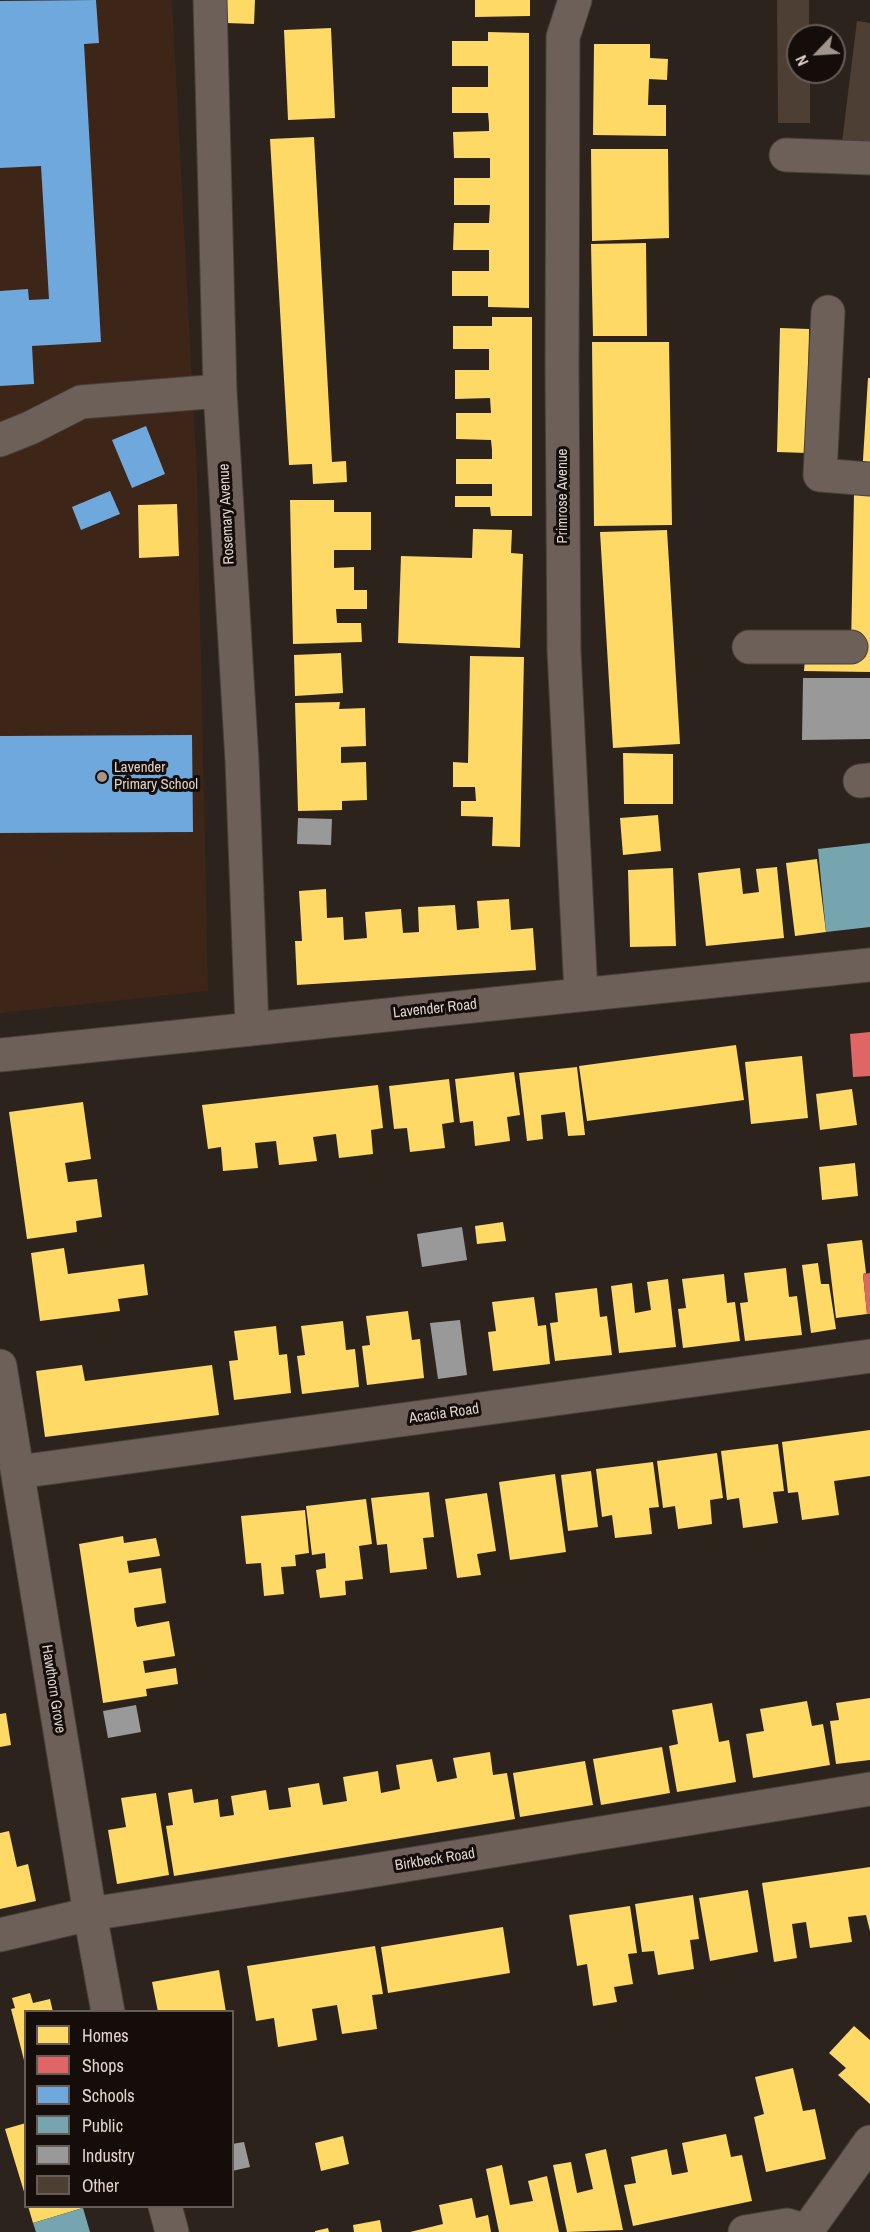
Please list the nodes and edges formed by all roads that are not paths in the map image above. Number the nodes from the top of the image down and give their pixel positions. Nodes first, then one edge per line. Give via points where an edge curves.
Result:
1 (210, 0) edge
2 (575, 0) edge
3 (786, 155) dead end
4 (870, 158) edge
5 (828, 312) dead end
6 (220, 391) junction
7 (0, 440) edge
8 (870, 479) edge
9 (851, 646) dead end
10 (749, 647) dead end
11 (870, 965) edge
12 (581, 994) junction
13 (252, 1028) junction
14 (0, 1054) edge
15 (870, 1356) edge
16 (0, 1366) edge
17 (18, 1472) junction
18 (870, 1789) edge
19 (90, 1914) junction
20 (0, 1935) edge
21 (108, 2010) edge
22 (870, 2142) edge
23 (166, 2208) edge
24 (807, 2231) edge
25 (172, 2232) edge
26 (744, 2232) edge

1 - 6 street, Rosemary Avenue
2 - 12 street, Primrose Avenue via 563,37 562,372 564,651
3 - 4 street
5 - 8 street via 820,475
6 - 7 street via 81,402
6 - 13 street, Rosemary Avenue via 242,761
9 - 10 street
11 - 12 street, Lavender Road
12 - 13 street, Lavender Road
13 - 14 street, Lavender Road
15 - 17 street, Acacia Road
16 - 17 street, Hawthorn Grove
17 - 19 street, Hawthorn Grove
18 - 19 street, Birkbeck Road
19 - 20 street, Birkbeck Road
19 - 21 street, Hawthorn Grove
22 - 24 street
23 - 25 street
24 - 26 street via 787,2225

